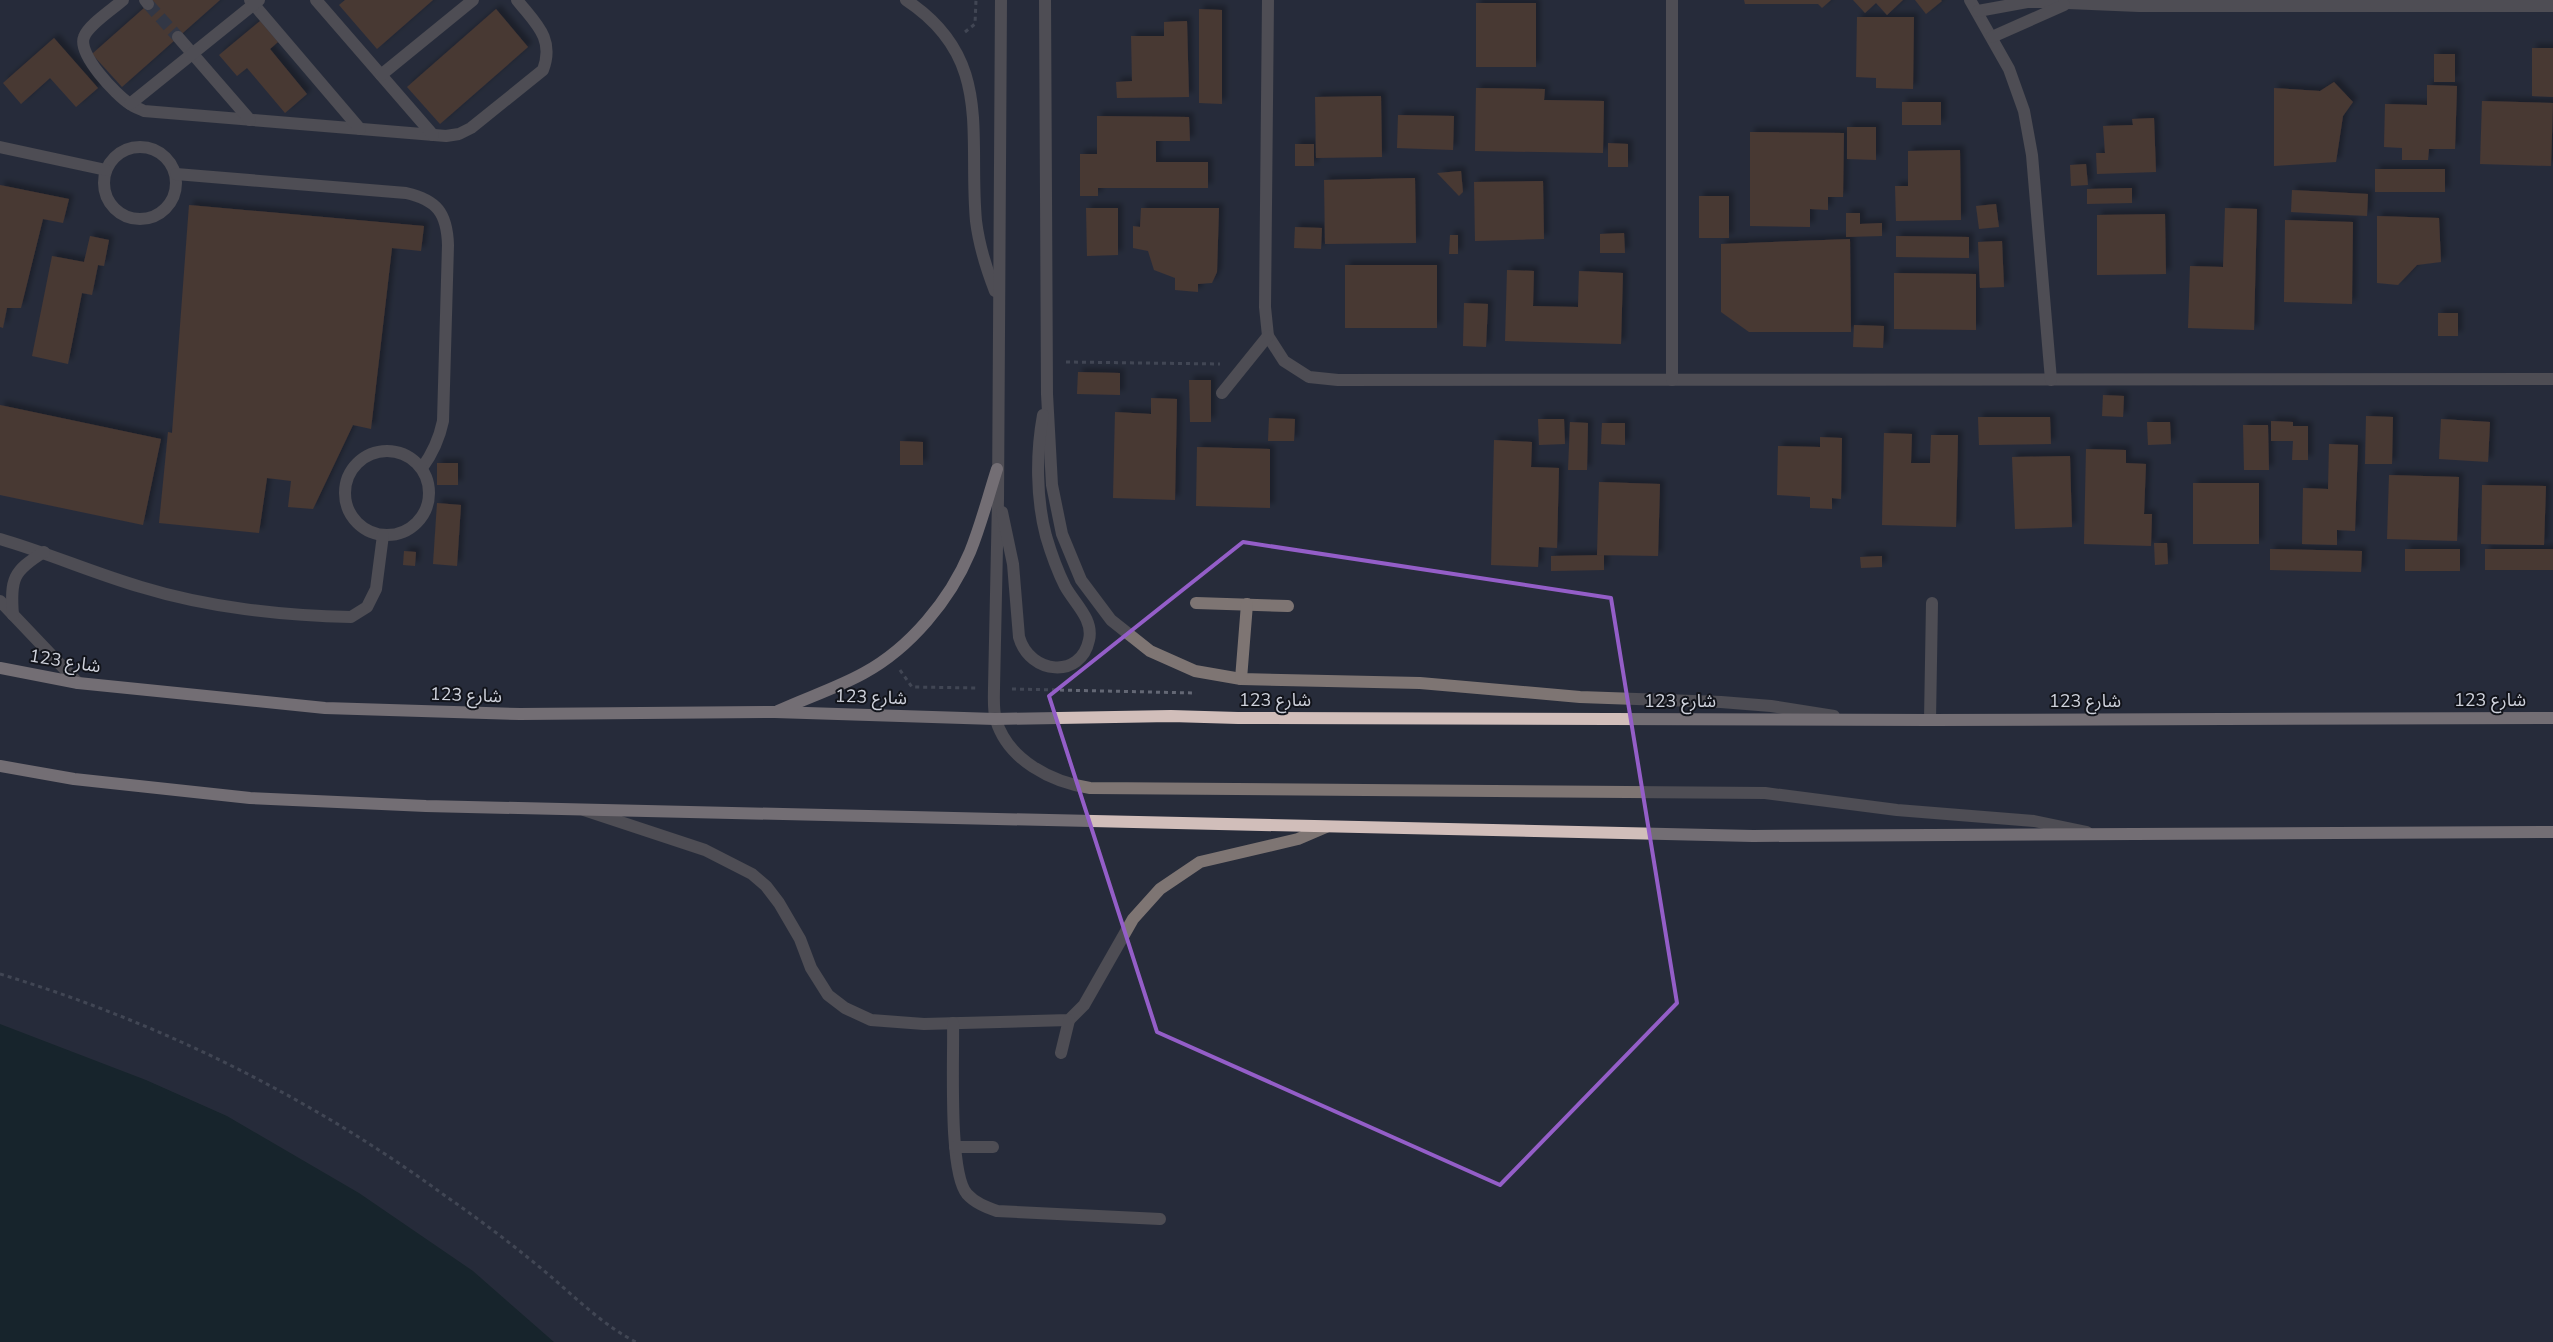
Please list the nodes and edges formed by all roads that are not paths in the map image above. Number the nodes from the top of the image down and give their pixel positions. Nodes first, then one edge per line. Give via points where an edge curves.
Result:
1 (123, 0) edge
2 (316, 0) edge
3 (473, 0) edge
4 (516, 0) edge
5 (906, 0) edge
6 (1001, 0) edge
7 (1045, 0) edge
8 (1268, 0) edge
9 (1672, 0) edge
10 (1970, 0) edge
11 (255, 1) edge
12 (2066, 4) junction
13 (2553, 6) edge
14 (1978, 11) junction
15 (178, 37) tunnel mouth
16 (1992, 37) junction
17 (192, 54) junction
18 (381, 75) junction
19 (130, 104) junction
20 (250, 120) junction
21 (360, 129) junction
22 (433, 135) junction
23 (0, 147) edge
24 (106, 170) junction
25 (176, 174) junction
26 (998, 298) junction
27 (1268, 336) junction
28 (2553, 379) edge
29 (1672, 380) junction
30 (2051, 380) junction
31 (1222, 393) dead end
32 (1047, 394) junction
33 (422, 468) junction
34 (997, 469) junction
35 (998, 500) junction
36 (383, 535) junction
37 (0, 539) edge
38 (44, 552) junction
39 (0, 601) edge
40 (1196, 603) dead end
41 (1932, 603) dead end
42 (1247, 604) junction
43 (1288, 606) dead end
44 (13, 615) junction
45 (0, 668) edge
46 (1241, 679) junction
47 (78, 683) junction
48 (775, 712) junction
49 (2553, 718) edge
50 (995, 719) junction
51 (1847, 719) junction
52 (1930, 720) junction
53 (0, 766) edge
54 (584, 810) junction
55 (1326, 826) junction
56 (2553, 832) edge
57 (2097, 835) junction
58 (1070, 1020) junction
59 (953, 1023) junction
60 (1061, 1054) dead end
61 (955, 1146) junction
62 (993, 1147) dead end
63 (1160, 1219) dead end

1 - 19 street via 91,28 84,37 83,50
2 - 18 street
3 - 18 street
4 - 22 street via 547,42 548,56 543,70 472,128 459,134
5 - 26 street via 929,17 952,44 964,70 972,98 976,220 984,261
6 - 26 street
7 - 32 street
8 - 27 street via 1264,307
9 - 29 street
10 - 14 street
11 - 17 street
11 - 21 street
12 - 13 street
12 - 14 street via 2027,2
12 - 16 street
14 - 16 street
15 - 17 street
16 - 30 street via 2009,68 2021,102 2032,154
17 - 19 street
17 - 20 street
18 - 22 street
19 - 20 street via 144,110
20 - 21 street
21 - 22 street
23 - 24 street
24 - 25 street via 116,154 133,147 151,148 167,158
24 - 25 street via 103,186 109,203 121,215 138,220 155,217 169,207 176,191
25 - 33 street via 406,193 424,197 439,209 448,226 443,422 440,438
26 - 34 street
27 - 29 street via 1284,361 1309,377 1338,380
27 - 31 street
28 - 30 street
29 - 30 street
32 - 35 street via 1040,435 1040,506 1055,563 1090,630 1085,651 1069,665 1048,667 1037,664 1022,648 1010,543
32 - 46 street via 1052,485 1062,534 1081,580 1111,620 1150,651 1196,671
33 - 36 street via 428,482 429,499 424,514 414,526 399,533
33 - 36 street via 409,456 394,451 377,452 362,459 351,471 345,487 347,504 354,519 367,530
34 - 35 street
34 - 48 main road via 970,552 958,576 928,619 890,656 865,673
35 - 50 street
36 - 38 street via 376,589 367,607 351,617 237,607 188,599 140,587
37 - 38 street
38 - 44 street via 22,566 18,574 11,589
39 - 44 street
40 - 42 street
41 - 52 street
42 - 43 street
42 - 46 street
44 - 47 street
45 - 47 main road, شارع 123
46 - 51 street via 1420,683 1580,697 1721,702 1771,706
47 - 48 main road, شارع 123 via 325,708 520,714
48 - 50 main road, شارع 123
49 - 52 main road, شارع 123
50 - 51 main road, شارع 123 via 1171,716
50 - 57 street via 1013,749 1026,761 1056,780 1090,788 1765,793 1897,810 2034,821
51 - 52 main road, شارع 123
53 - 54 main road via 74,779 250,798
54 - 55 main road
54 - 59 street via 705,850 752,874 766,886 791,922 811,968 828,995 845,1008 871,1020
55 - 57 main road via 1753,836
55 - 58 street via 1298,839 1200,862 1160,889 1133,919 1084,1005
56 - 57 main road
58 - 59 street
58 - 60 street
59 - 61 street
61 - 62 street
61 - 63 street via 959,1179 967,1194 977,1203 997,1211

